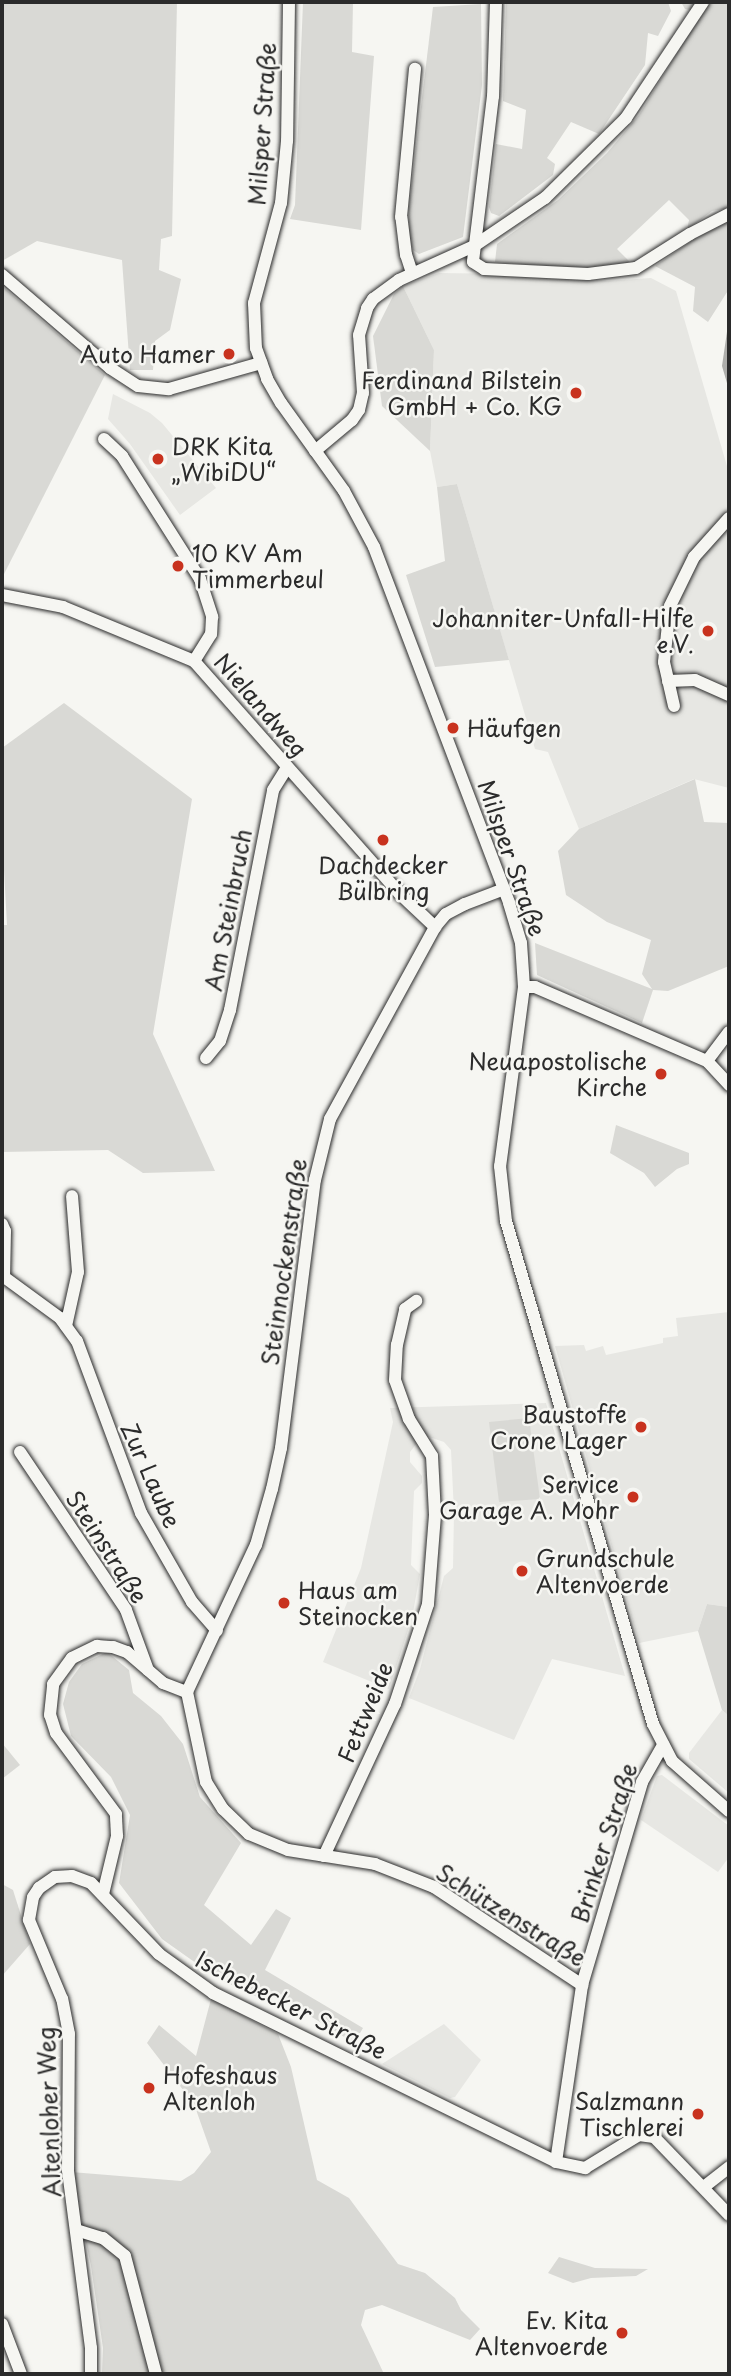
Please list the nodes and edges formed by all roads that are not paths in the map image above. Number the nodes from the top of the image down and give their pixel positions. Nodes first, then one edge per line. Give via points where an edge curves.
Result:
1 (289, 2) edge
2 (496, 2) edge
3 (703, 2) edge
4 (415, 69) dead end
5 (729, 214) edge
6 (474, 246) junction
7 (412, 273) junction
8 (2, 275) edge
9 (261, 363) junction
10 (103, 439) dead end
11 (315, 451) junction
12 (729, 518) edge
13 (2, 595) edge
14 (194, 661) junction
15 (667, 681) junction
16 (729, 695) edge
17 (674, 706) dead end
18 (287, 768) junction
19 (504, 889) junction
20 (435, 927) junction
21 (524, 987) junction
22 (729, 1032) edge
23 (206, 1058) dead end
24 (707, 1061) junction
25 (729, 1085) edge
26 (72, 1196) dead end
27 (2, 1224) edge
28 (416, 1301) dead end
29 (66, 1326) junction
30 (20, 1452) dead end
31 (217, 1631) junction
32 (148, 1670) junction
33 (187, 1692) junction
34 (663, 1745) junction
35 (729, 1811) edge
36 (324, 1856) junction
37 (103, 1894) junction
38 (33, 1897) joint
39 (582, 1985) junction
40 (556, 2162) junction
41 (729, 2167) edge
42 (705, 2186) junction
43 (729, 2215) edge
44 (76, 2230) junction
45 (2, 2324) edge
46 (21, 2374) edge
47 (91, 2374) edge
48 (156, 2374) edge

1 - 9 street, Milsper Straße via 287,141 281,203 254,303 254,334
2 - 6 street via 493,96
3 - 6 street via 626,118 545,198
4 - 7 street via 401,216
5 - 6 street via 636,268 588,274 484,269 473,262
6 - 7 street
7 - 11 street via 367,308 359,335 363,393 359,410
8 - 9 street via 110,369 138,386 169,389
9 - 11 street, Milsper Straße via 281,403
10 - 14 street via 122,456 200,579 212,617 211,634
11 - 19 street, Milsper Straße via 350,501 374,547
12 - 15 street via 694,557 670,606 665,636
13 - 14 street, Nielandweg via 62,607
14 - 18 street, Nielandweg
15 - 16 street via 695,680
15 - 17 street
18 - 20 street, Nielandweg
18 - 23 street, Am Steinbruch via 273,790 230,1010 220,1041
19 - 20 street, Steinnockenstraße via 446,914
19 - 21 street, Milsper Straße via 521,943
20 - 31 street, Steinnockenstraße via 336,1105 325,1134 299,1284 275,1476 256,1545
21 - 24 street via 535,987
21 - 34 street, Milsper Straße via 503,1133 501,1193 506,1221
22 - 24 street
24 - 25 street
26 - 29 street via 78,1272
27 - 29 street, Zur Laube via 4,1278
28 - 36 street, Fettweide via 405,1309 395,1380 408,1419 432,1456 435,1515 428,1604 395,1704
29 - 31 street, Zur Laube via 77,1341 141,1513 192,1602
30 - 32 street, Steinstraße via 126,1610
31 - 33 street, Steinnockenstraße
32 - 33 street via 163,1683
32 - 37 street via 127,1652 97,1646 61,1668 49,1696 56,1733 116,1814 117,1836
33 - 36 street, Schützenstraße via 206,1782 223,1809 249,1834 288,1850
34 - 35 street, Milsper Straße via 685,1774
34 - 39 street, Brinker Straße via 642,1782
36 - 39 street, Schützenstraße via 374,1864 434,1887
37 - 38 street, Ischebecker Straße via 82,1878 65,1876 48,1881
37 - 40 street, Ischebecker Straße via 159,1954 203,1987
38 - 44 street, Altenloher Weg via 29,1908 32,1931 62,1999 69,2034 68,2169
39 - 40 street, Brinker Straße
40 - 42 street via 585,2168 646,2134 663,2142
41 - 42 street
42 - 43 street
44 - 47 street, Altenloher Weg
44 - 48 street via 103,2238 125,2256
45 - 46 street

